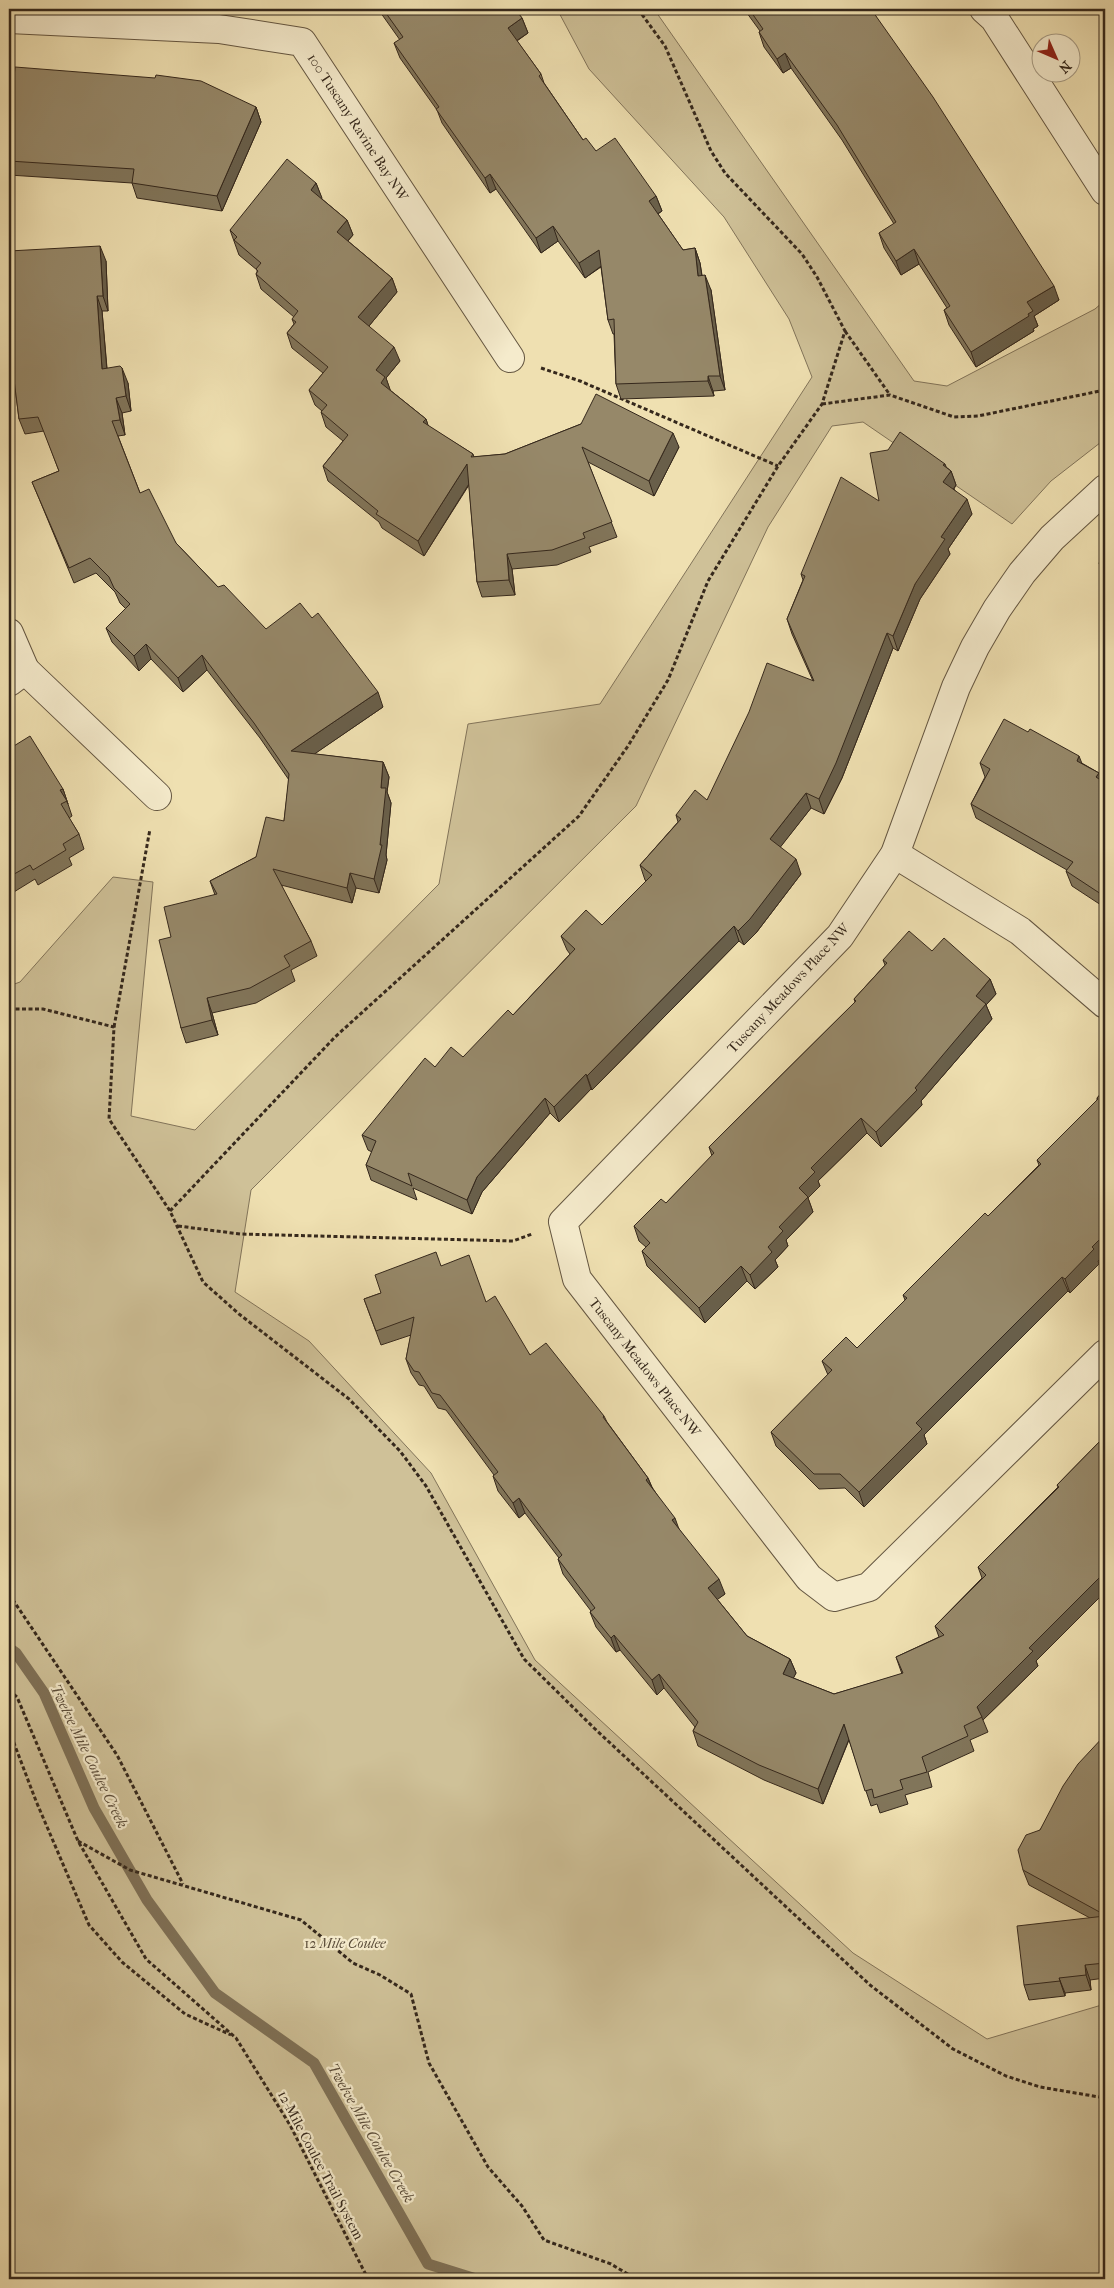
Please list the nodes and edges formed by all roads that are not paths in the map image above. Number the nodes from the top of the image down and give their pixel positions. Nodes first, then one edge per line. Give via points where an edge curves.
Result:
1 (990, 12) edge
2 (9, 19) edge
3 (1105, 191) edge
4 (510, 358) road end
5 (1105, 489) edge
6 (9, 633) edge
7 (17, 676) edge
8 (157, 796) road end
9 (895, 854) junction
10 (1105, 1004) edge
11 (1105, 1354) edge

1 - 3 street
2 - 4 street, 100 Tuscany Ravine Bay NW via 219,29 302,42
5 - 9 street, Tuscany Meadows Place NW via 1052,538 1022,573 979,639 956,687
6 - 7 street
7 - 8 street
9 - 10 street via 1020,932
9 - 11 street, Tuscany Meadows Place NW via 840,936 563,1222 577,1279 809,1578 834,1597 869,1587

